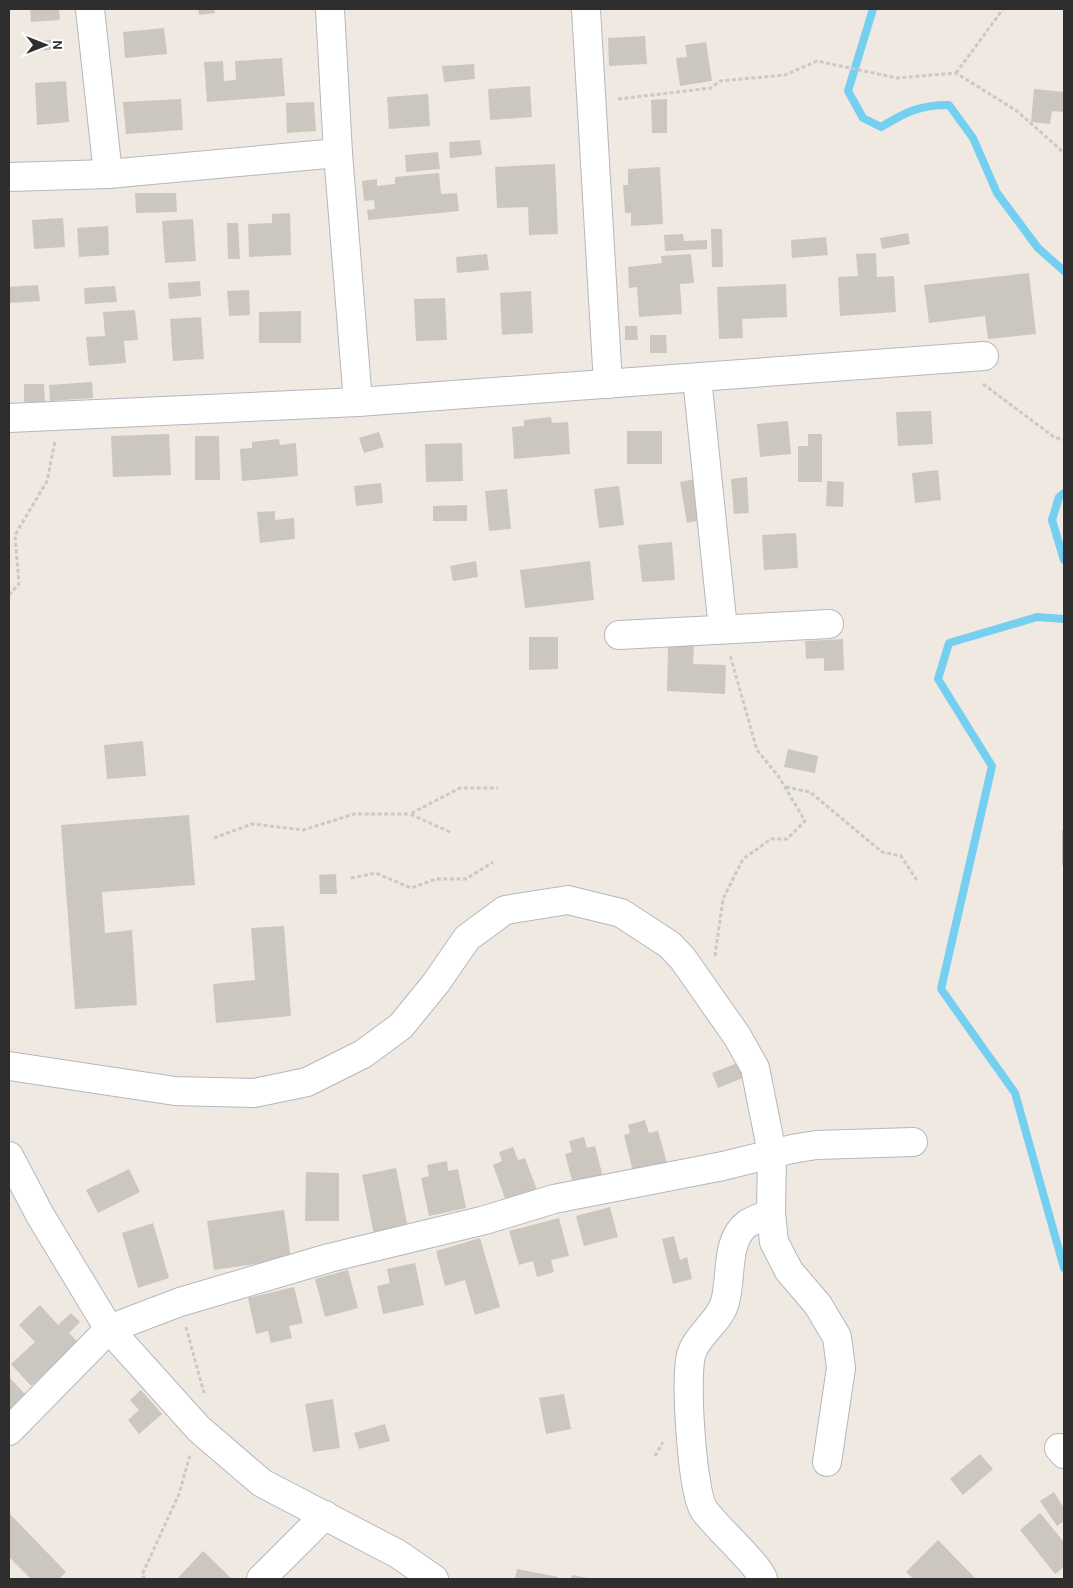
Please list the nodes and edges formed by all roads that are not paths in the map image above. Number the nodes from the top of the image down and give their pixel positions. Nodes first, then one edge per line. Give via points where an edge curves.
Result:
1 (90, 9) edge
2 (330, 9) edge
3 (586, 9) edge
4 (338, 153) junction
5 (108, 174) junction
6 (9, 178) edge
7 (984, 356) dead end
8 (697, 378) junction
9 (608, 384) junction
10 (358, 402) junction
11 (9, 418) edge
12 (829, 624) dead end
13 (723, 630) junction
14 (619, 636) dead end
15 (9, 1066) edge
16 (913, 1142) dead end
17 (772, 1153) junction
18 (9, 1156) edge
19 (771, 1213) junction
20 (109, 1329) junction
21 (9, 1431) edge
22 (828, 1462) dead end
23 (325, 1515) junction
24 (261, 1579) edge
25 (434, 1579) edge
26 (763, 1579) edge

1 - 5 street
2 - 4 street
3 - 9 street
4 - 5 street
4 - 10 street
5 - 6 street
7 - 8 street
8 - 9 street
8 - 13 street
9 - 10 street
10 - 11 street
12 - 13 street
13 - 14 street
15 - 17 street via 175,1091 254,1093 308,1082 363,1054 401,1026 467,938 505,910 568,900 621,913 670,945 683,959 713,999 755,1068
16 - 17 street via 816,1145
17 - 19 street
17 - 20 street via 723,1166 554,1199 485,1220 329,1258 180,1302
18 - 20 street via 40,1215
19 - 22 street via 774,1242 788,1271 818,1305 837,1337 841,1368
19 - 26 street via 738,1232 732,1253 730,1288 723,1310 691,1353 688,1398 692,1452 703,1508
20 - 21 street
20 - 23 street via 199,1429 262,1483
23 - 24 street
23 - 25 street via 398,1554

